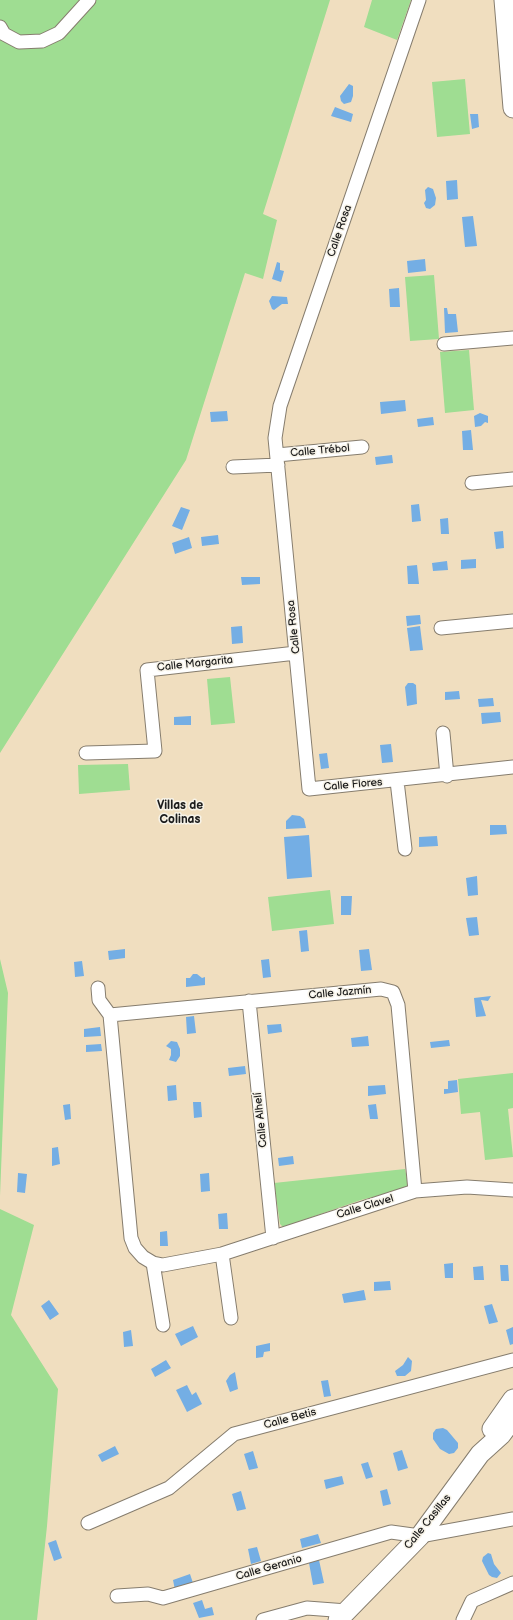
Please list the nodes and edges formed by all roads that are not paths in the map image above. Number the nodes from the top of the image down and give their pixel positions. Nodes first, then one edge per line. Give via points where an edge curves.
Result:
1 (89, 0) edge
2 (419, 0) edge
3 (504, 0) edge
4 (0, 27) edge
5 (511, 56) edge
6 (513, 108) edge
7 (513, 338) edge
8 (444, 344) dead end
9 (362, 447) dead end
10 (278, 460) junction
11 (233, 467) dead end
12 (513, 479) edge
13 (472, 483) dead end
14 (513, 621) edge
15 (441, 628) dead end
16 (296, 653) junction
17 (443, 733) dead end
18 (86, 753) dead end
19 (513, 767) edge
20 (448, 776) junction
21 (398, 781) junction
22 (309, 789) joint
23 (405, 849) dead end
24 (98, 988) dead end
25 (248, 1001) junction
26 (110, 1015) junction
27 (513, 1190) edge
28 (416, 1191) junction
29 (273, 1238) junction
30 (222, 1254) junction
31 (153, 1263) junction
32 (231, 1318) dead end
33 (163, 1325) dead end
34 (513, 1360) edge
35 (513, 1399) edge
36 (513, 1419) edge
37 (480, 1454) junction
38 (513, 1520) edge
39 (88, 1522) dead end
40 (420, 1536) junction
41 (513, 1583) edge
42 (118, 1596) dead end
43 (343, 1615) edge
44 (264, 1620) edge
45 (462, 1620) edge

1 - 4 street via 59,33 42,41 19,42 4,34
2 - 10 street, Calle Rosa via 280,406 275,438
3 - 5 street
5 - 6 street
7 - 8 street
9 - 10 street, Calle Trébol
10 - 11 street
10 - 16 street, Calle Rosa
12 - 13 street
14 - 15 street
16 - 18 street, Calle Margarita via 147,670 155,751
16 - 22 street, Calle Rosa
17 - 20 street
19 - 20 street, Calle Flores
20 - 21 street, Calle Flores
21 - 22 street, Calle Flores
21 - 23 street, Calle Flores
24 - 26 street via 99,1000
25 - 26 street, Calle Jazmín
25 - 28 street, Calle Jazmín via 381,989 393,992 398,1005
25 - 29 street, Calle Alhelí
26 - 31 street via 131,1238 135,1248
27 - 28 street, Calle Clavel via 467,1187
28 - 29 street, Calle Clavel
29 - 30 street, Calle Clavel
30 - 31 street, Calle Clavel via 163,1265
30 - 32 street
31 - 33 street
34 - 39 street, Calle Betis via 234,1434 169,1488
35 - 37 street via 486,1438
36 - 37 street, Calle Casillas via 501,1435
37 - 40 street, Calle Casillas
38 - 40 street, Calle Geranio via 495,1521
40 - 42 street, Calle Geranio via 391,1532 163,1598 148,1594
40 - 43 street, Calle Casillas
41 - 45 street via 472,1601
43 - 44 street via 307,1608

